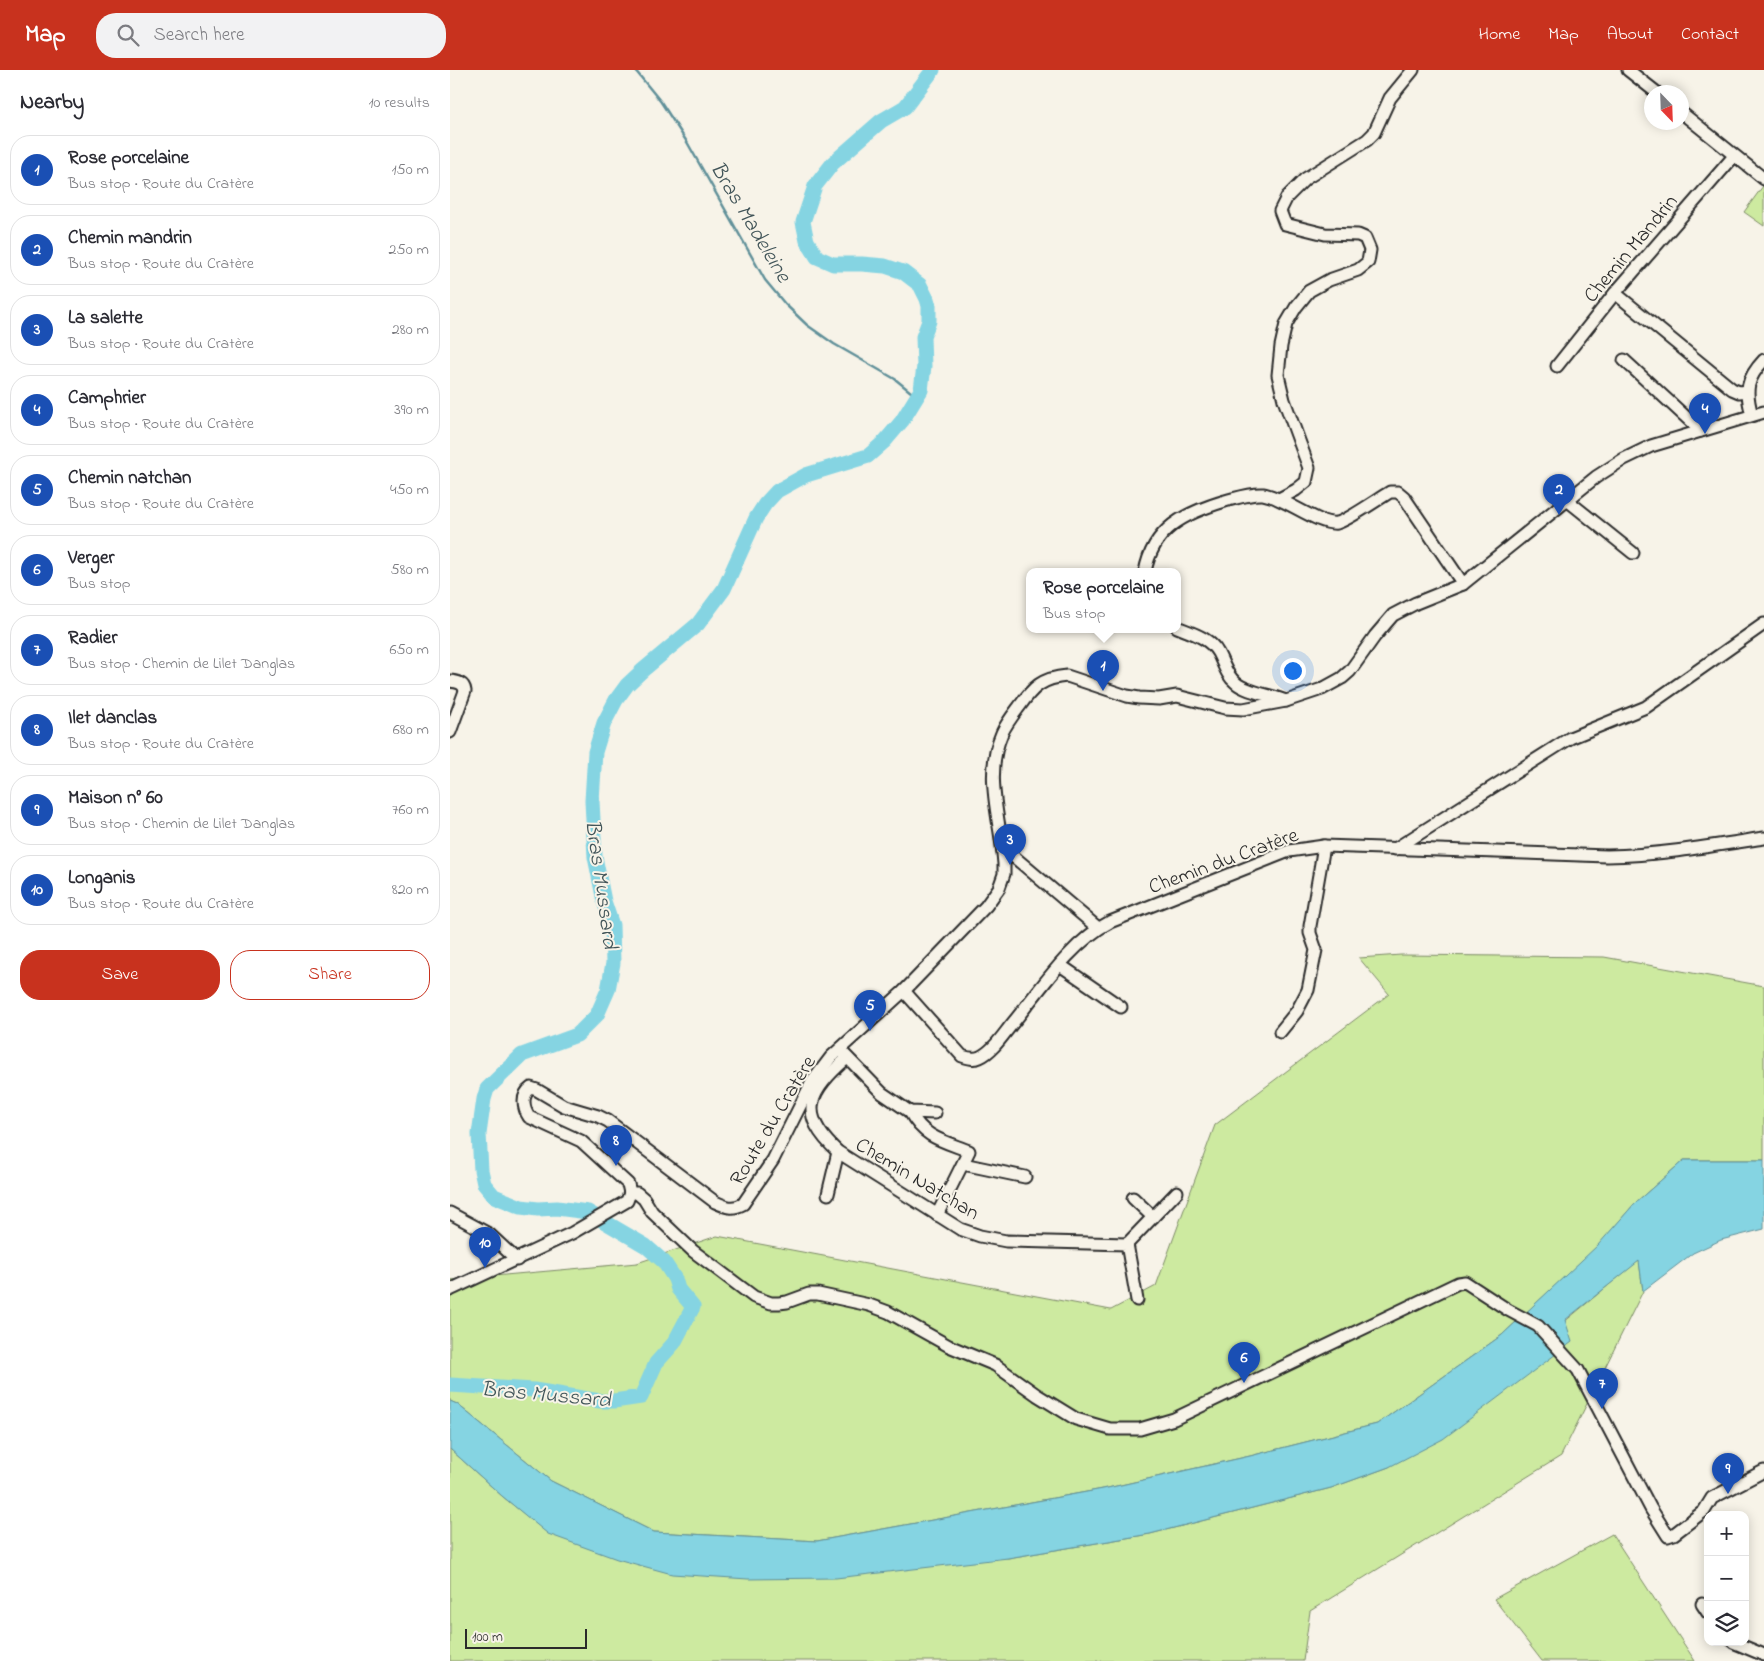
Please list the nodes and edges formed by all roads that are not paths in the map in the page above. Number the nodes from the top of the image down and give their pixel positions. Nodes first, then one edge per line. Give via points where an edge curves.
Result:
1 (1413, 70) edge
2 (1628, 70) edge
3 (1647, 85) edge
4 (1689, 119) edge
5 (1734, 156) junction
6 (1764, 179) edge
7 (1615, 293) junction
8 (1624, 360) dead end
9 (1764, 360) edge
10 (1557, 366) dead end
11 (1747, 390) junction
12 (1764, 412) edge
13 (1752, 415) junction
14 (1701, 431) junction
15 (1279, 499) junction
16 (1567, 500) junction
17 (1633, 552) dead end
18 (1146, 568) edge
19 (1463, 584) junction
20 (1764, 624) edge
21 (1181, 628) edge
22 (450, 681) edge
23 (1286, 701) junction
24 (450, 732) edge
25 (1764, 838) edge
26 (1324, 846) junction
27 (1395, 849) junction
28 (1003, 851) junction
29 (1098, 928) junction
30 (1060, 965) junction
31 (904, 991) junction
32 (1121, 1007) dead end
33 (1280, 1032) dead end
34 (839, 1049) junction
35 (847, 1058) junction
36 (910, 1112) junction
37 (935, 1113) dead end
38 (838, 1152) junction
39 (962, 1164) junction
40 (1026, 1177) dead end
41 (1177, 1192) dead end
42 (630, 1193) junction
43 (828, 1194) dead end
44 (1133, 1198) dead end
45 (450, 1212) edge
46 (937, 1215) junction
47 (1153, 1217) junction
48 (1127, 1244) junction
49 (518, 1260) junction
50 (450, 1290) edge
51 (1137, 1300) dead end
52 (1764, 1471) edge
53 (1743, 1646) edge
54 (1764, 1655) edge

1 - 15 street via 1390,98 1374,133 1305,179 1287,197 1280,211 1285,224 1325,234 1358,235 1365,238 1370,250 1368,262 1358,270 1309,291 1286,324 1278,374 1309,468 1306,482
2 - 3 street
4 - 5 street
5 - 6 street
5 - 7 street, Chemin Mandrin
7 - 10 street, Chemin Mandrin
7 - 11 street via 1732,389 1739,392
8 - 14 street
9 - 11 street via 1750,377
11 - 13 street
12 - 13 street, Route du Cratère
13 - 14 street, Route du Cratère
14 - 16 street, Route du Cratère via 1651,446 1624,459
15 - 18 street via 1262,494 1244,496 1188,514 1157,540
15 - 19 street via 1327,522 1338,522 1390,492 1398,492 1404,496
16 - 17 street
16 - 19 street, Route du Cratère
19 - 23 street, Route du Cratère via 1393,615 1342,678 1322,689
20 - 27 street via 1646,707 1570,738
21 - 23 street via 1204,637 1218,651 1228,676 1237,685
22 - 24 street via 460,683 465,691
23 - 28 street, Route du Cratère via 1244,709 1225,708 1177,696 1133,697 1067,676 1039,683 1002,731 996,747 994,794
25 - 27 street, Chemin du Cratère via 1636,856
26 - 27 street, Chemin du Cratère
26 - 29 street, Chemin du Cratère via 1290,851
26 - 33 street via 1310,926 1316,950 1308,990
28 - 29 street via 1007,851
28 - 31 street, Route du Cratère via 1004,874 999,888 986,906
29 - 30 street, Chemin du Cratère
30 - 31 street, Chemin du Cratère via 996,1044 980,1057 970,1059 962,1056
30 - 32 street
31 - 34 street, Route du Cratère
34 - 35 street
34 - 42 street, Route du Cratère via 812,1082 759,1182 736,1208 715,1202 608,1121 564,1106 537,1090 531,1088 526,1091 525,1109 529,1117 581,1141 628,1184
35 - 36 street via 882,1092
35 - 38 street, Chemin Natchan via 817,1090 812,1114 824,1138
36 - 37 street
36 - 39 street via 927,1134 969,1151
38 - 43 street
38 - 46 street, Chemin Natchan
39 - 40 street
39 - 46 street
41 - 47 street
42 - 49 street via 626,1201
42 - 52 street via 637,1193 693,1252 754,1297 779,1303 818,1294 888,1312 949,1346 995,1364 1036,1396 1076,1419 1110,1429 1140,1428 1174,1419 1465,1282 1538,1326 1578,1370 1668,1536 1704,1511 1712,1498
44 - 47 street
45 - 49 street via 490,1234
46 - 48 street, Chemin Natchan via 960,1229 1006,1241
47 - 48 street
48 - 51 street
49 - 50 street
53 - 54 street

